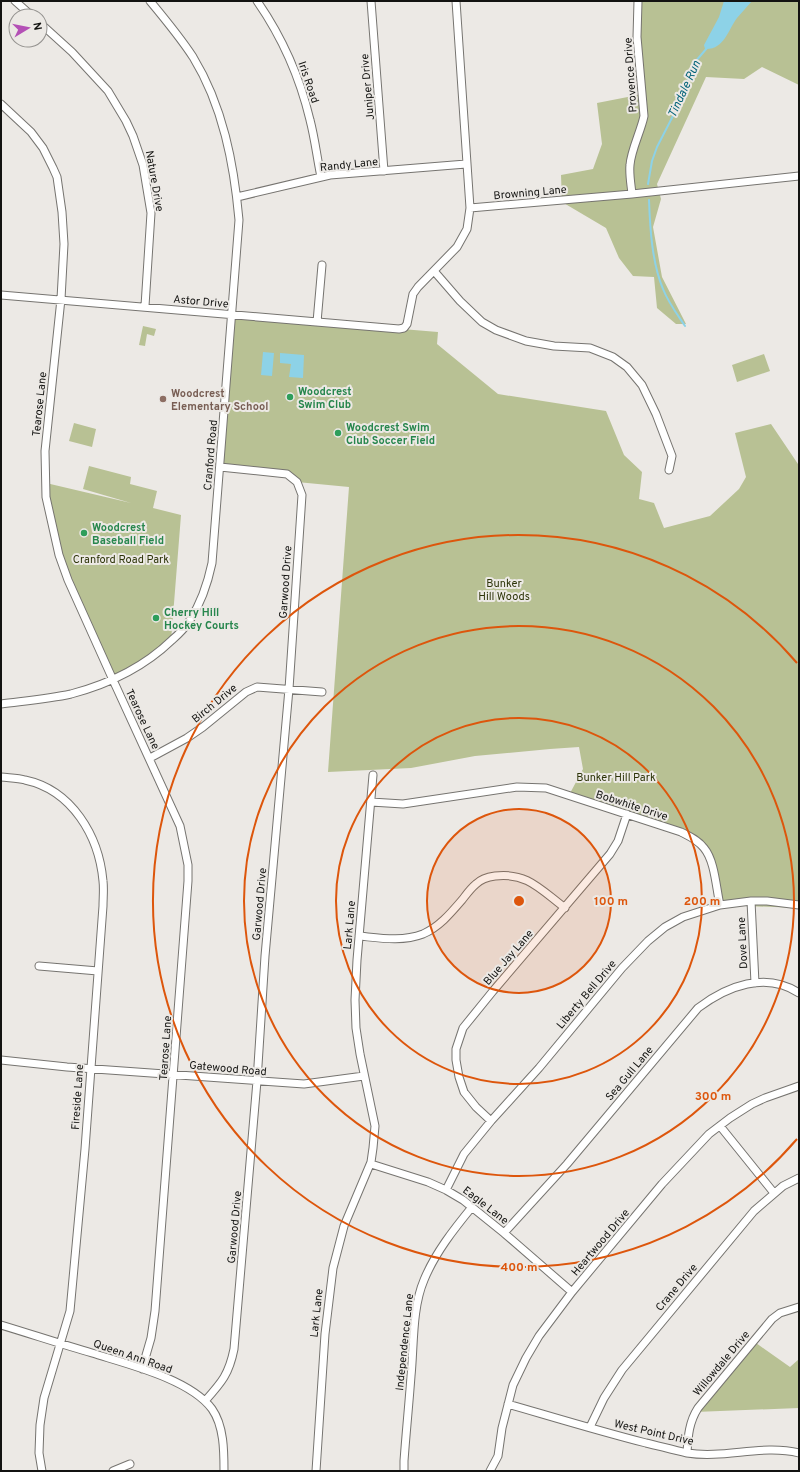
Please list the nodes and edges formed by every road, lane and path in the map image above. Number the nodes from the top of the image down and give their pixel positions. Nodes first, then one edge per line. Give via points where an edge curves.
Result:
1 (15, 1) edge
2 (150, 1) edge
3 (257, 1) edge
4 (371, 1) edge
5 (456, 1) edge
6 (638, 1) edge
7 (23, 8) edge
8 (48, 30) edge
9 (1, 104) edge
10 (466, 164) junction
11 (384, 171) junction
12 (799, 176) edge
13 (321, 177) junction
14 (632, 194) junction
15 (237, 197) junction
16 (470, 208) junction
17 (322, 265) dead end
18 (434, 271) junction
19 (1, 295) edge
20 (61, 300) junction
21 (145, 306) junction
22 (232, 315) junction
23 (317, 322) junction
24 (220, 467) junction
25 (669, 470) dead end
26 (113, 680) junction
27 (289, 689) junction
28 (322, 692) dead end
29 (1, 704) edge
30 (150, 758) junction
31 (373, 775) dead end
32 (1, 777) edge
33 (371, 802) junction
34 (627, 814) junction
35 (750, 901) junction
36 (799, 904) edge
37 (720, 905) junction
38 (565, 908) junction
39 (359, 936) junction
40 (39, 966) dead end
41 (98, 971) junction
42 (755, 983) junction
43 (799, 993) edge
44 (1, 1060) edge
45 (90, 1068) junction
46 (174, 1074) junction
47 (364, 1076) junction
48 (257, 1081) junction
49 (799, 1086) edge
50 (491, 1121) junction
51 (720, 1126) junction
52 (370, 1164) junction
53 (799, 1178) edge
54 (446, 1190) junction
55 (774, 1193) junction
56 (472, 1206) junction
57 (504, 1233) junction
58 (572, 1292) junction
59 (799, 1307) edge
60 (1, 1325) edge
61 (60, 1343) junction
62 (142, 1369) junction
63 (205, 1401) junction
64 (508, 1404) junction
65 (590, 1428) junction
66 (687, 1452) junction
67 (799, 1453) edge
68 (130, 1464) dead end
69 (42, 1471) edge
70 (113, 1471) edge
71 (224, 1471) edge
72 (316, 1471) edge
73 (404, 1471) edge
74 (490, 1471) edge

1 - 7 street
2 - 15 street, Cranford Road via 189,52 204,79 223,124
3 - 13 street, Iris Road via 280,38 294,68 310,121
4 - 11 street, Juniper Drive
5 - 10 street
6 - 14 street, Provence Drive via 637,37 644,116 630,164
8 - 21 street, Nature Drive via 108,91 133,136 143,165 151,213
9 - 20 street, Tearose Lane via 31,132 43,148 57,178 64,244
10 - 11 street, Randy Lane
10 - 16 street
11 - 13 street, Randy Lane
12 - 14 street, Browning Lane
13 - 15 street, Randy Lane
14 - 16 street, Browning Lane
15 - 22 street, Cranford Road via 239,220
16 - 18 street via 464,236 457,248
17 - 23 street
18 - 23 street, Astor Drive via 413,294 408,323 404,327 399,329
18 - 25 street via 482,322 496,330 526,341 590,348 613,357 627,367 642,385 656,414 672,456
19 - 20 street, Astor Drive
20 - 21 street, Astor Drive
20 - 26 street, Tearose Lane via 45,450 46,497 58,555
21 - 22 street, Astor Drive
22 - 23 street, Astor Drive
22 - 24 street, Cranford Road
24 - 26 street, Cranford Road via 212,563 208,580 190,619 183,630 162,650 135,669
24 - 27 street, Garwood Drive via 285,473 294,478 300,488 302,497
26 - 29 street, Cranford Road via 70,694
26 - 30 street, Tearose Lane
27 - 28 street, Birch Drive
27 - 30 street, Birch Drive via 257,687 246,692 187,738
27 - 48 street, Garwood Drive via 265,956
30 - 46 street, Tearose Lane via 180,826 188,865
31 - 33 street, Lark Lane
32 - 41 street, Fireside Lane via 25,779 58,793 84,821 98,851 104,882
33 - 34 street, Bobwhite Drive via 403,804 532,787 546,788
33 - 39 street, Lark Lane
34 - 37 street, Bobwhite Drive via 681,832 704,847 710,857
34 - 38 street, Blue Jay Lane via 618,841 610,854
35 - 36 street, Liberty Bell Drive
35 - 37 street, Liberty Bell Drive
35 - 42 street, Dove Lane
37 - 50 street, Liberty Bell Drive via 683,917 648,940
38 - 39 street via 532,882 514,875 503,875 482,880 475,885 446,919 423,934 399,939
38 - 50 street, Blue Jay Lane via 492,991 463,1028 459,1039 456,1060 464,1092
39 - 47 street, Lark Lane via 356,1028
40 - 41 street
41 - 45 street, Fireside Lane
42 - 43 street, Sea Gull Lane via 784,986
42 - 57 street, Sea Gull Lane via 735,986 721,992 698,1008 567,1164
44 - 45 street, Gatewood Road
45 - 46 street, Gatewood Road
45 - 61 street, Fireside Lane via 70,1311
46 - 48 street, Gatewood Road
46 - 62 street, Tearose Lane via 155,1311 151,1338
47 - 48 street, Gatewood Road via 304,1084
47 - 52 street via 375,1126
48 - 63 street, Garwood Drive via 234,1349 226,1375
49 - 51 street, Heartwood Drive via 752,1104
50 - 54 street, Liberty Bell Drive via 464,1154
51 - 55 street
51 - 58 street, Heartwood Drive via 709,1134 662,1184
52 - 54 street, Eagle Lane
52 - 72 street, Lark Lane via 344,1226 333,1268 325,1334
53 - 55 street, Crane Drive
54 - 56 street, Eagle Lane
55 - 65 street, Crane Drive via 754,1211 622,1370 604,1398
56 - 57 street, Eagle Lane
56 - 73 street, Independence Lane via 436,1256 420,1291 415,1322
57 - 58 street, Eagle Lane
58 - 64 street, Heartwood Drive via 526,1358 513,1385
59 - 66 street, Willowdale Drive via 780,1313 772,1319 698,1408 691,1418
60 - 61 street, Queen Ann Road
61 - 62 street, Queen Ann Road
61 - 69 street, Fireside Lane via 44,1398 40,1424
62 - 63 street, Queen Ann Road via 180,1385
63 - 71 street, Queen Ann Road via 213,1410 221,1429
64 - 65 street, West Point Drive
64 - 74 street, Heartwood Drive via 498,1456
65 - 66 street, West Point Drive
66 - 67 street, West Point Drive via 705,1455 773,1449
68 - 70 street

